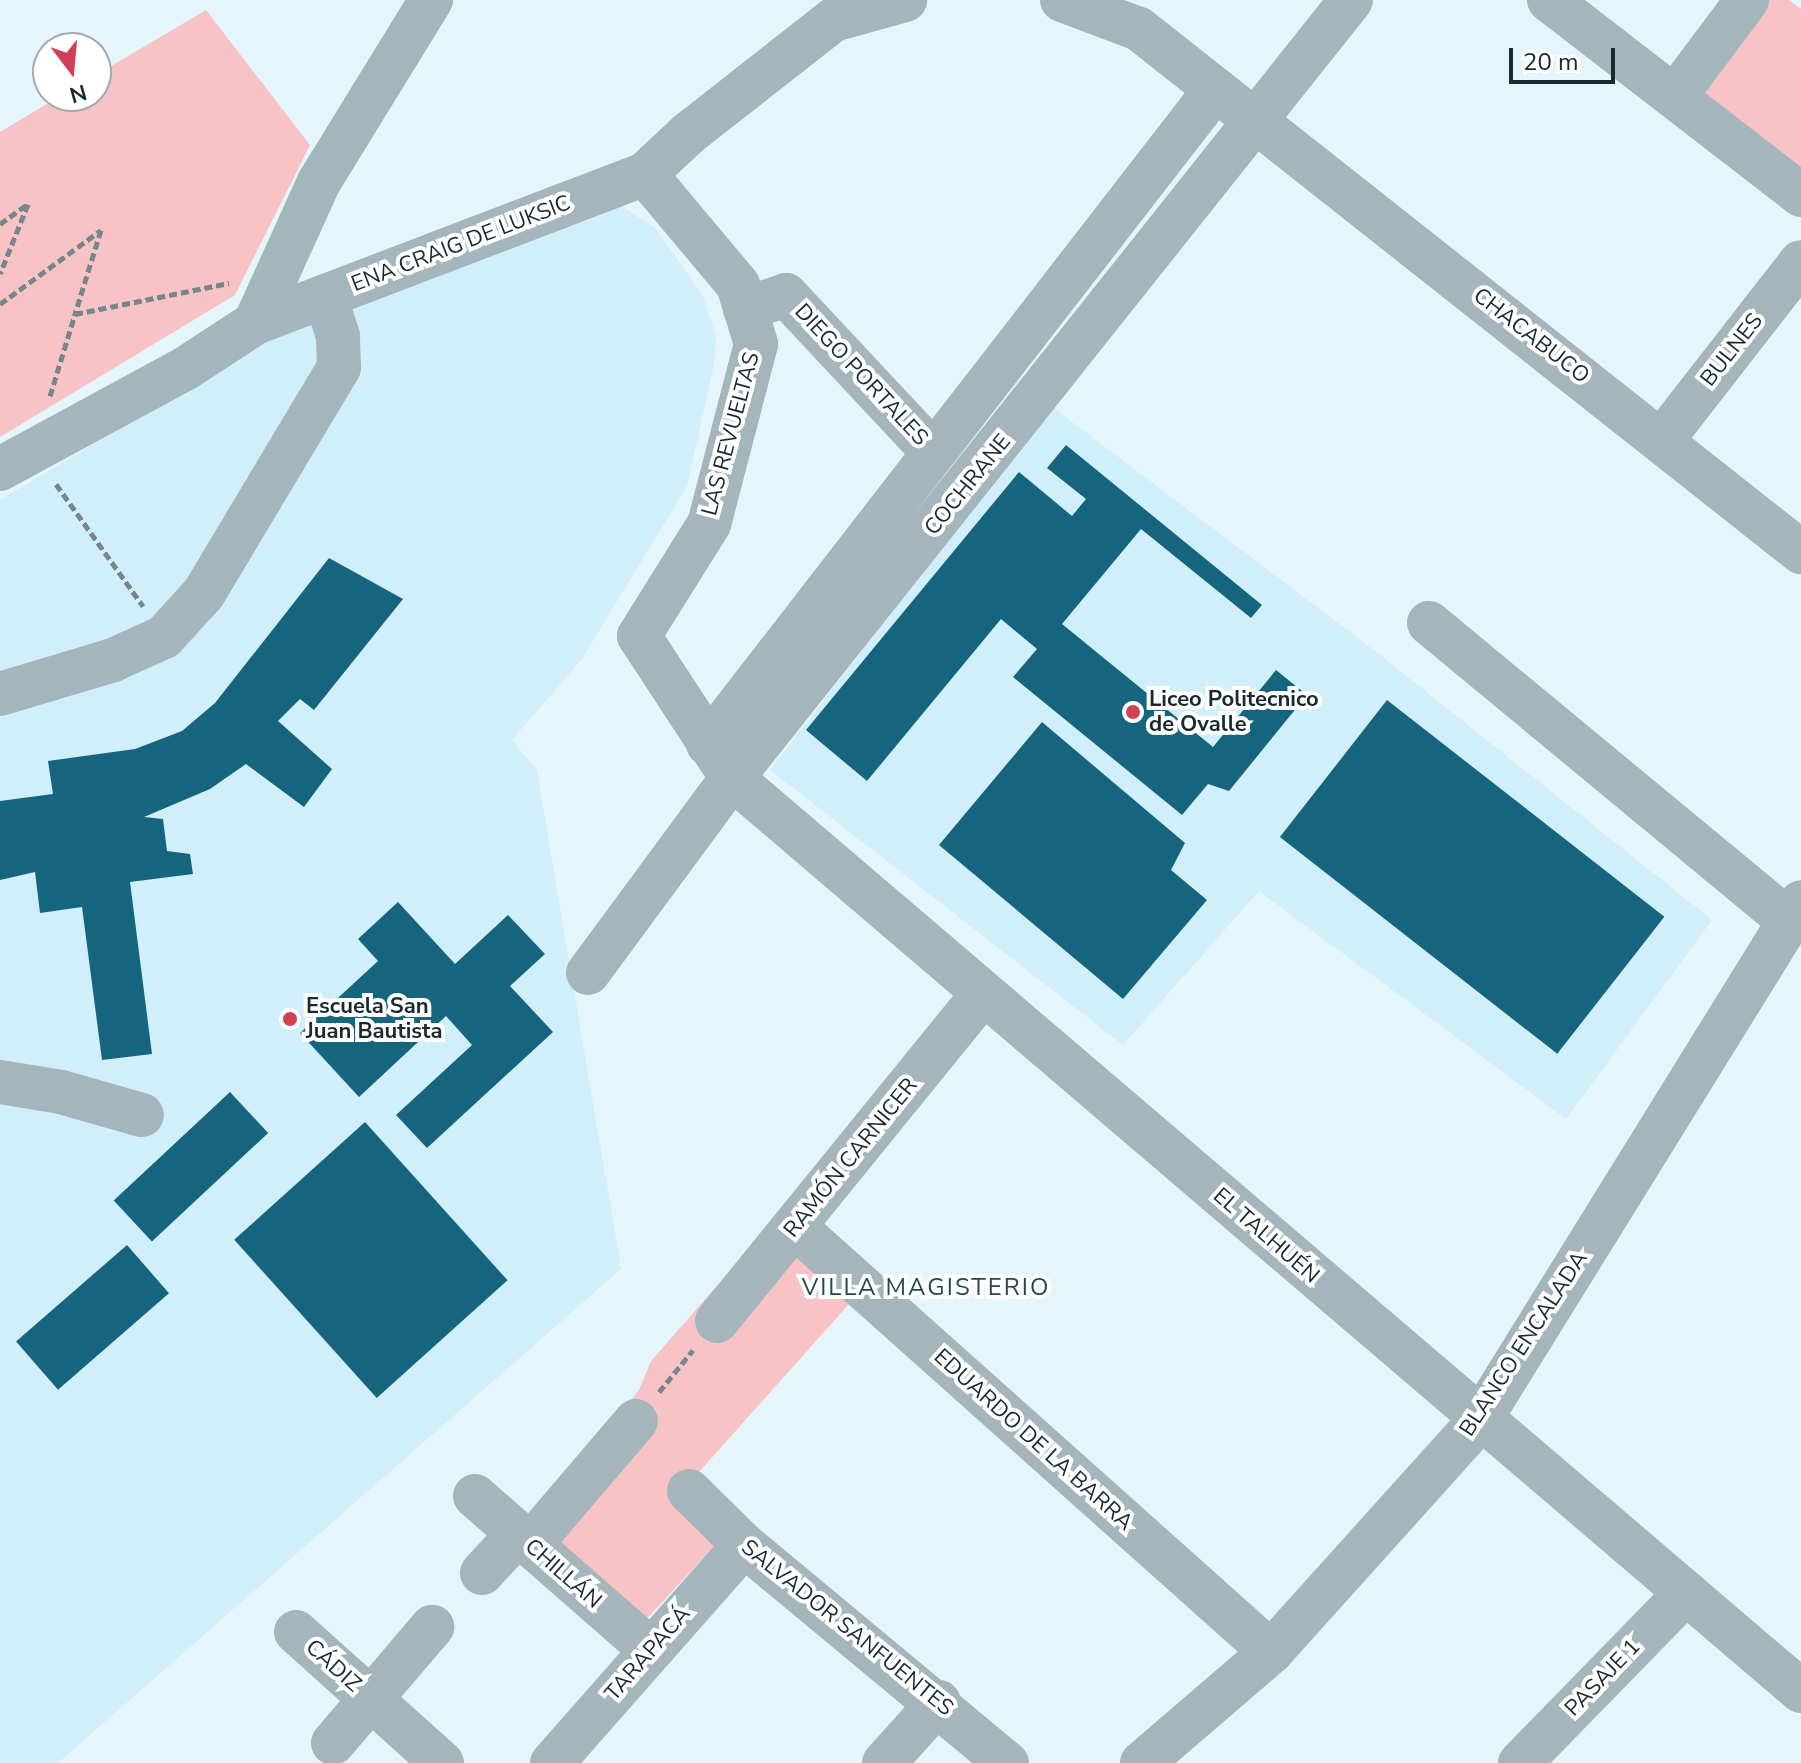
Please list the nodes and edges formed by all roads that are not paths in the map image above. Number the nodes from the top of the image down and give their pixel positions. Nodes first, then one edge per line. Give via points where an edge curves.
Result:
1 (431, 0) edge
2 (905, 0) edge
3 (1062, 0) edge
4 (1351, 0) edge
5 (1549, 0) edge
6 (1747, 0) edge
7 (1215, 90) junction
8 (1676, 95) junction
9 (1258, 123) junction
10 (645, 174) junction
11 (1801, 195) edge
12 (304, 215) junction
13 (1801, 262) edge
14 (337, 292) junction
15 (745, 309) junction
16 (255, 323) junction
17 (1663, 439) junction
18 (933, 452) junction
19 (16, 460) edge
20 (1801, 552) edge
21 (1429, 623) dead end
22 (0, 694) edge
23 (720, 761) junction
24 (1795, 911) edge
25 (588, 973) dead end
26 (983, 994) junction
27 (0, 1082) edge
28 (142, 1115) dead end
29 (795, 1227) junction
30 (717, 1321) road end
31 (1480, 1420) junction
32 (636, 1421) road end
33 (689, 1491) dead end
34 (475, 1496) dead end
35 (524, 1540) junction
36 (744, 1545) junction
37 (482, 1573) dead end
38 (1686, 1593) junction
39 (432, 1627) dead end
40 (296, 1632) dead end
41 (651, 1650) junction
42 (1271, 1652) junction
43 (1801, 1691) edge
44 (371, 1699) junction
45 (939, 1702) junction
46 (333, 1743) dead end
47 (442, 1763) edge
48 (552, 1763) edge
49 (884, 1763) edge
50 (1007, 1763) edge
51 (1142, 1763) edge
52 (1520, 1763) edge

1 - 12 street via 355,117
2 - 10 street, ENA CRAIG DE LUKSIC via 833,20
3 - 7 street via 1139,29
4 - 9 street, COCHRANE
5 - 8 street
6 - 8 street
7 - 9 street
7 - 18 street, COCHRANE
8 - 11 street
9 - 17 street, CHACABUCO
9 - 23 street, COCHRANE
10 - 14 street, ENA CRAIG DE LUKSIC
10 - 15 street, LAS REVUELTAS via 738,285
12 - 14 street
12 - 16 street
13 - 17 street, BULNES
14 - 16 street, ENA CRAIG DE LUKSIC
14 - 22 street via 339,367 204,593 164,637 113,660
15 - 18 street, DIEGO PORTALES via 786,295
15 - 23 street, LAS REVUELTAS via 756,344 709,524 639,636
16 - 19 street, ENA CRAIG DE LUKSIC via 186,368
17 - 20 street, CHACABUCO
18 - 23 street, COCHRANE
21 - 24 street
23 - 25 street, COCHRANE
23 - 26 street, EL TALHUÉN
24 - 31 street, BLANCO ENCALADA
26 - 29 street, RAMÓN CARNICER
26 - 31 street, EL TALHUÉN
27 - 28 street via 61,1092
29 - 30 street, RAMÓN CARNICER
29 - 42 street, EDUARDO DE LA BARRA
31 - 38 street, EL TALHUÉN
31 - 42 street, BLANCO ENCALADA
32 - 35 street
33 - 36 street, SALVADOR SANFUENTES
34 - 35 street, CHILLÁN
35 - 37 street
35 - 41 street, CHILLÁN
36 - 41 street, TARAPACÁ
36 - 45 street, SALVADOR SANFUENTES
38 - 43 street, EL TALHUÉN
38 - 52 street, PASAJE 1
39 - 44 street, CÁDIZ
40 - 44 street, CÁDIZ
41 - 48 street, TARAPACÁ
42 - 51 street, BLANCO ENCALADA
44 - 46 street, CÁDIZ
44 - 47 street, CÁDIZ
45 - 49 street
45 - 50 street, SALVADOR SANFUENTES

